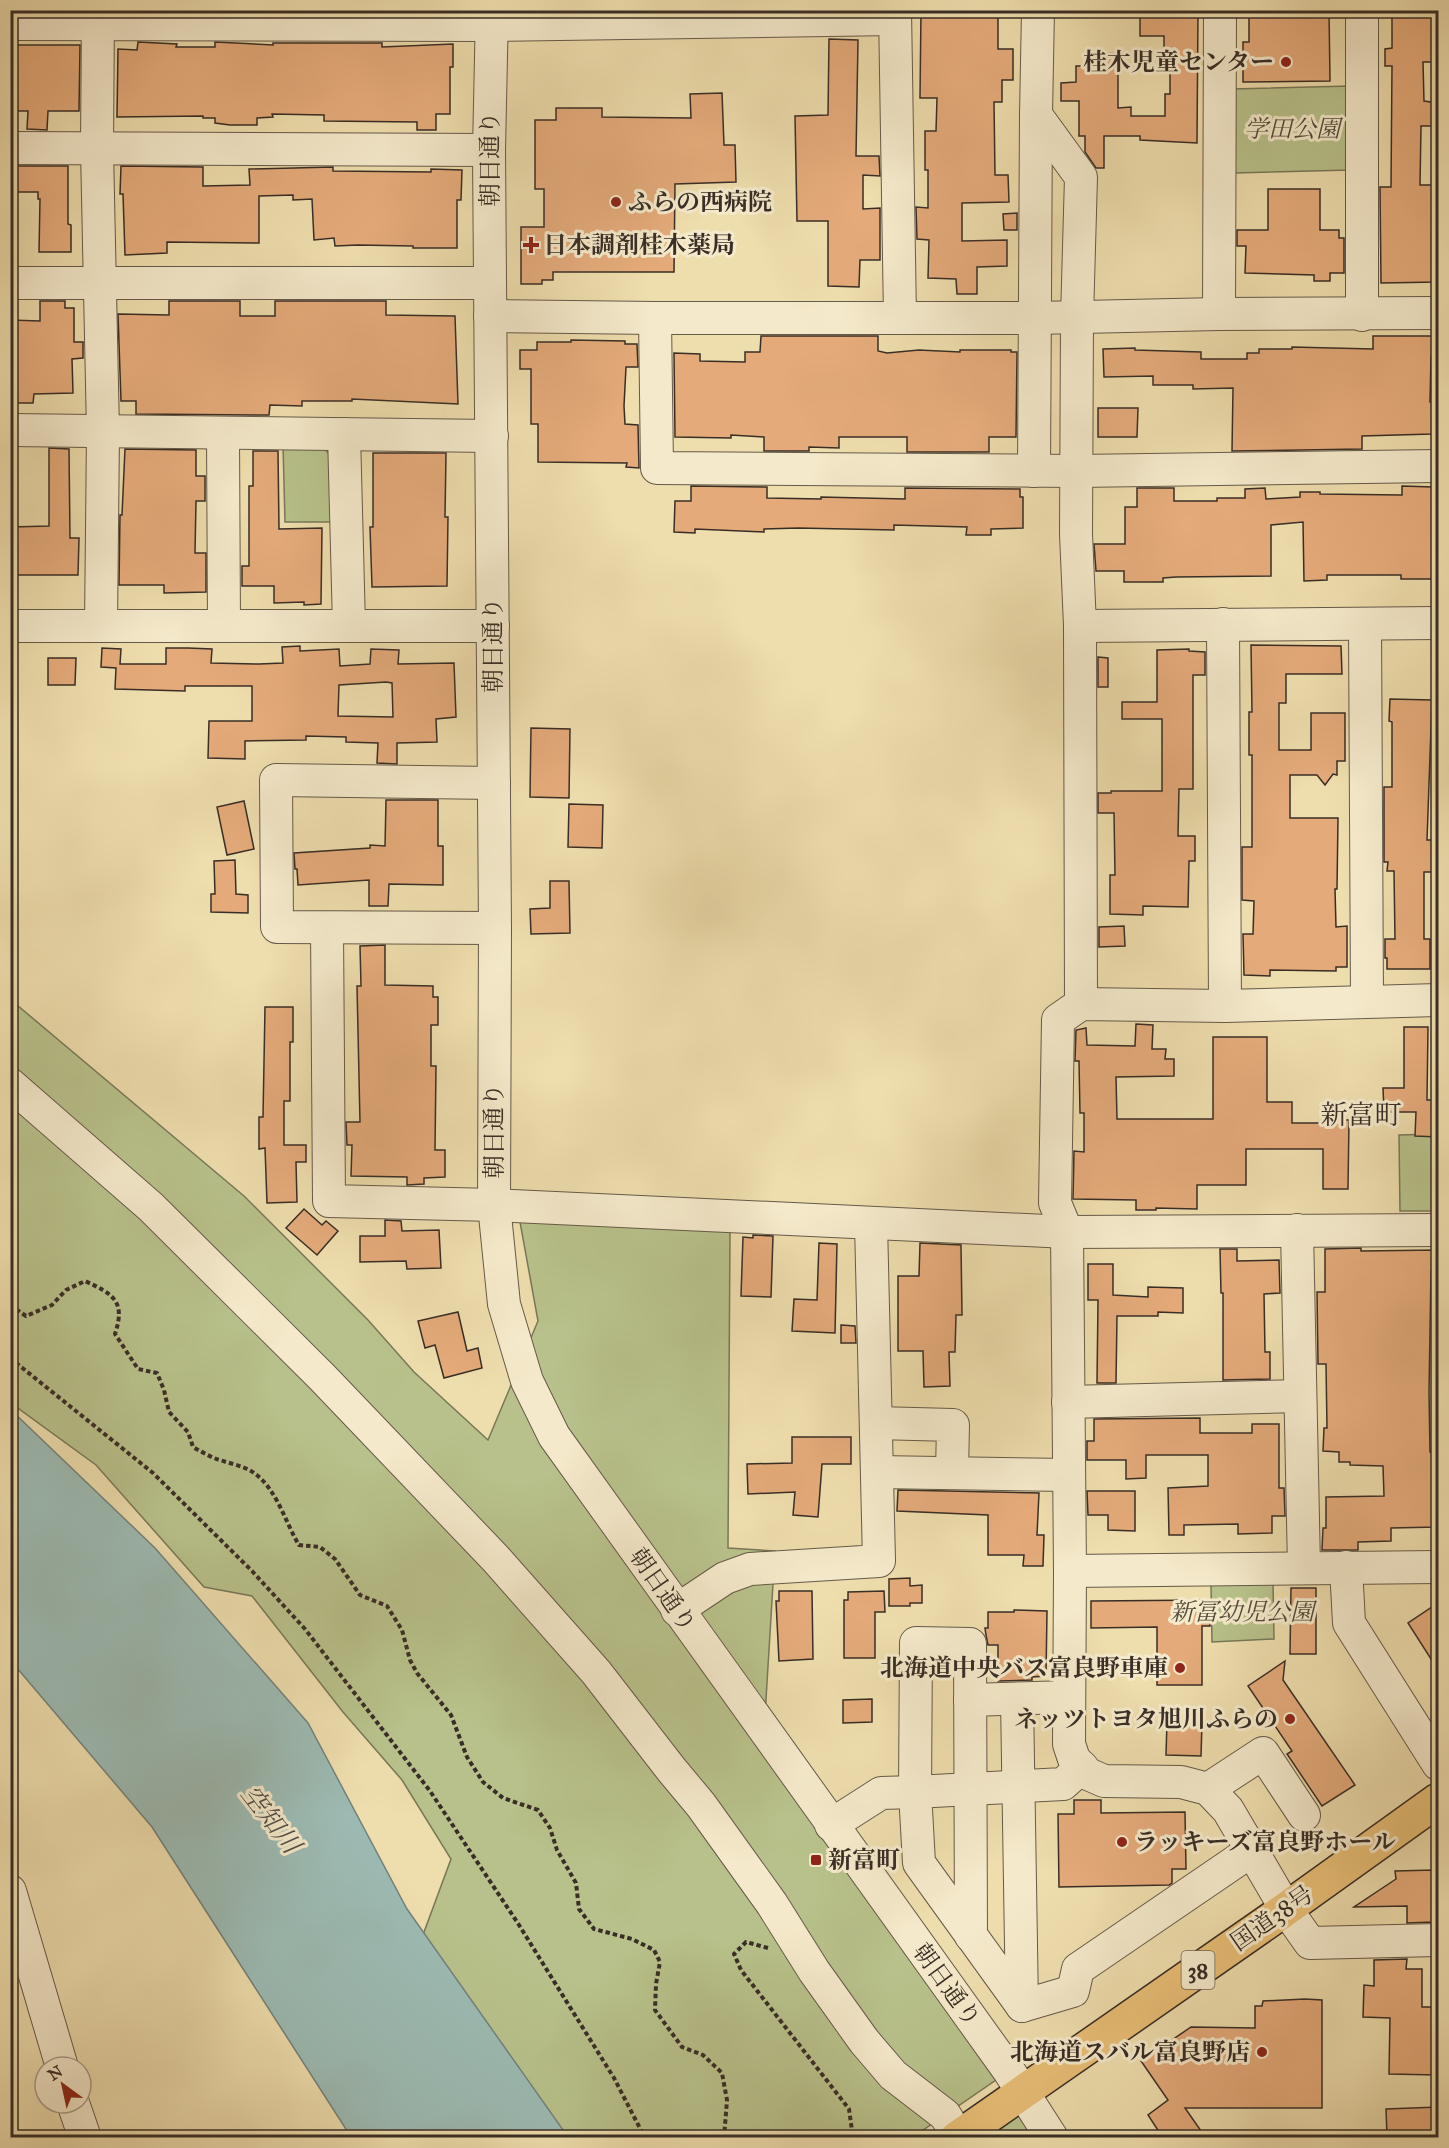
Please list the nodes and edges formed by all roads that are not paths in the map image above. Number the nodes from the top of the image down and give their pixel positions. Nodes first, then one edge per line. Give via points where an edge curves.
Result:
1 (1038, 10) edge
2 (1220, 10) edge
3 (1362, 10) edge
4 (895, 15) edge
5 (98, 18) edge
6 (492, 18) edge
7 (10, 24) edge
8 (1036, 116) junction
9 (10, 148) edge
10 (97, 149) junction
11 (489, 150) junction
12 (10, 283) edge
13 (100, 283) junction
14 (490, 283) junction
15 (1438, 313) edge
16 (1220, 314) junction
17 (1362, 315) junction
18 (490, 316) junction
19 (655, 318) junction
20 (900, 318) junction
21 (1035, 318) junction
22 (1077, 318) junction
23 (10, 430) edge
24 (103, 432) junction
25 (223, 433) junction
26 (344, 434) junction
27 (492, 435) junction
28 (1438, 466) edge
29 (1034, 471) junction
30 (1077, 471) junction
31 (1438, 623) edge
32 (1223, 624) junction
33 (1365, 624) junction
34 (10, 626) edge
35 (101, 626) junction
36 (224, 626) junction
37 (348, 626) junction
38 (493, 626) junction
39 (1080, 626) junction
40 (494, 783) junction
41 (327, 928) junction
42 (495, 928) junction
43 (1438, 1000) edge
44 (1367, 1001) junction
45 (1081, 1004) junction
46 (1225, 1006) junction
47 (10, 1084) edge
48 (494, 1205) junction
49 (871, 1224) junction
50 (1297, 1230) junction
51 (1438, 1230) edge
52 (1067, 1232) junction
53 (1300, 1396) junction
54 (1068, 1402) junction
55 (876, 1423) junction
56 (877, 1472) junction
57 (952, 1473) junction
58 (1069, 1475) junction
59 (1438, 1566) edge
60 (1346, 1567) junction
61 (1304, 1568) junction
62 (1070, 1570) junction
63 (677, 1610) junction
64 (1069, 1697) junction
65 (1017, 1699) junction
66 (970, 1700) junction
67 (1438, 1764) edge
68 (1082, 1767) junction
69 (1019, 1787) junction
70 (971, 1789) junction
71 (1208, 1790) junction
72 (915, 1792) junction
73 (1438, 1800) edge
74 (1304, 1815) dead end
75 (831, 1825) junction
76 (1251, 1851) junction
77 (10, 1891) edge
78 (1286, 1909) junction
79 (971, 1936) junction
80 (1438, 1941) edge
81 (1022, 2006) junction
82 (58, 2055) edge
83 (1022, 2092) junction
84 (77, 2115) edge
85 (958, 2137) edge
86 (85, 2138) edge
87 (1052, 2138) edge

1 - 8 street
2 - 16 street
3 - 17 street
4 - 6 street
4 - 20 street
5 - 6 street
5 - 7 street
5 - 10 street
6 - 11 street, 朝日通り
8 - 21 street
8 - 22 street via 1081,177
9 - 10 street
10 - 11 street
10 - 13 street
11 - 14 street, 朝日通り
12 - 13 street
13 - 14 street
13 - 24 street
14 - 18 street, 朝日通り
15 - 17 street
16 - 17 street
16 - 22 street
18 - 19 street
18 - 27 street, 朝日通り
19 - 20 street
19 - 29 street via 657,468
20 - 21 street
21 - 22 street
21 - 29 street
22 - 30 street
23 - 24 street
24 - 25 street
24 - 35 street
25 - 26 street
25 - 36 street
26 - 27 street
26 - 37 street
27 - 38 street, 朝日通り
28 - 30 street
29 - 30 street
30 - 39 street
31 - 33 street
32 - 33 street
32 - 39 street
32 - 46 street
33 - 44 street
34 - 35 street
35 - 36 street
36 - 37 street
37 - 38 street
38 - 40 street, 朝日通り
39 - 45 street
40 - 41 street via 276,780 277,927
40 - 42 street, 朝日通り
41 - 42 street
41 - 48 street via 329,1201
42 - 48 street, 朝日通り
43 - 44 street
44 - 46 street
45 - 46 street
45 - 52 street via 1058,1020 1055,1203
47 - 85 street via 151,1208 322,1377 496,1559 596,1672 701,1805 864,2041 893,2075 945,2115
48 - 49 street
48 - 63 street, 朝日通り via 504,1304 527,1381 554,1436
49 - 52 street
49 - 55 street
50 - 51 street
50 - 52 street
50 - 53 street
52 - 54 street
53 - 54 street
53 - 61 street
54 - 58 street
55 - 56 street
55 - 57 street via 953,1425
56 - 57 street
56 - 63 street via 879,1561 750,1569 725,1578
57 - 58 street
58 - 62 street
59 - 60 street
60 - 61 street
60 - 67 street via 1349,1623
61 - 62 street
62 - 64 street
63 - 75 street, 朝日通り
64 - 65 street
64 - 68 street via 1069,1744 1074,1759
65 - 66 street
65 - 69 street
66 - 70 street
66 - 72 street via 970,1644 916,1643
68 - 69 street via 1063,1784
68 - 71 street via 1104,1781 1181,1782
69 - 70 street
69 - 81 street
70 - 72 street
70 - 79 street
71 - 74 street via 1263,1753
71 - 76 street via 1228,1810
72 - 75 street via 881,1793
72 - 79 street via 919,1863
73 - 78 highway, 国道38号 / 38
75 - 83 street, 朝日通り
76 - 78 street
76 - 81 street via 1078,1969 1073,1990
77 - 82 street
78 - 80 street via 1310,1943
78 - 83 highway, 国道38号 / 38
79 - 81 street
83 - 85 highway, 国道38号 / 38
83 - 87 street, 朝日通り
84 - 86 street

